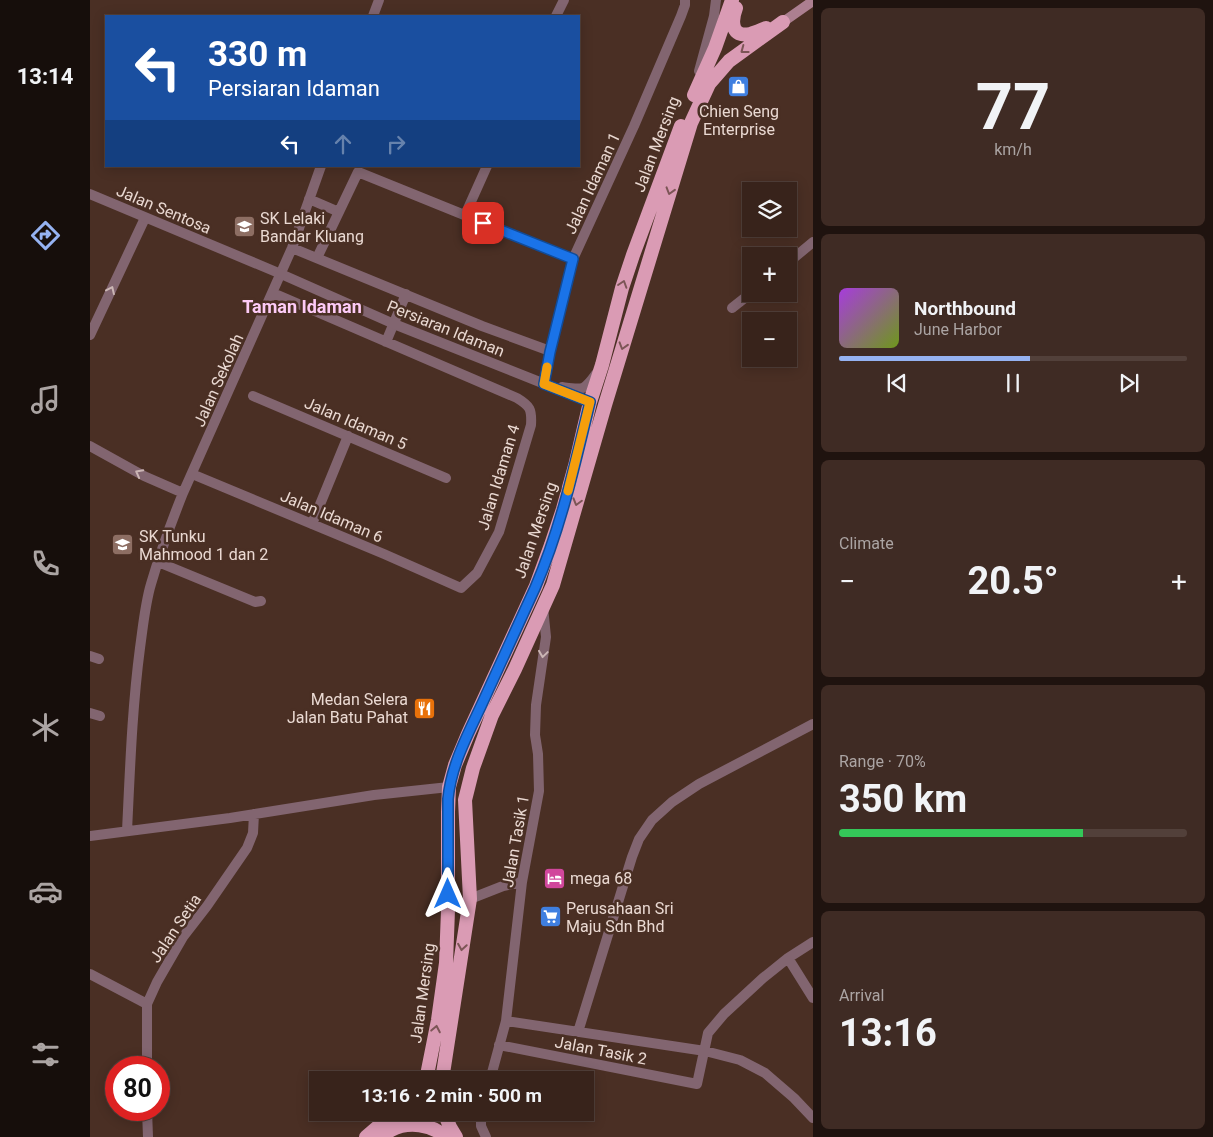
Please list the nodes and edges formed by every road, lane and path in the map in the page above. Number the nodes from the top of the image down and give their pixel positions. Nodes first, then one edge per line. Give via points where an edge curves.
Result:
1 (379, 0) edge
2 (564, 0) edge
3 (685, 0) edge
4 (716, 0) edge
5 (732, 0) edge
6 (738, 0) edge
7 (812, 5) edge
8 (373, 15) edge
9 (556, 15) edge
10 (783, 22) junction
11 (691, 101) junction
12 (321, 167) edge
13 (487, 167) edge
14 (90, 194) edge
15 (310, 199) junction
16 (339, 212) junction
17 (465, 215) junction
18 (145, 218) junction
19 (813, 242) edge
20 (292, 248) junction
21 (797, 255) edge
22 (316, 258) junction
23 (573, 259) junction
24 (281, 274) junction
25 (273, 293) junction
26 (406, 294) junction
27 (742, 300) edge
28 (732, 308) dead end
29 (394, 324) junction
30 (90, 335) edge
31 (386, 342) junction
32 (550, 352) junction
33 (602, 365) junction
34 (544, 384) junction
35 (253, 396) dead end
36 (590, 402) junction
37 (348, 436) junction
38 (90, 446) edge
39 (192, 474) junction
40 (446, 478) dead end
41 (183, 493) junction
42 (312, 524) junction
43 (158, 562) junction
44 (461, 588) joint
45 (261, 601) dead end
46 (543, 606) junction
47 (813, 724) edge
48 (449, 786) junction
49 (254, 814) junction
50 (126, 831) junction
51 (90, 836) edge
52 (522, 882) junction
53 (470, 899) junction
54 (813, 942) edge
55 (788, 958) junction
56 (90, 974) edge
57 (813, 998) edge
58 (147, 1004) junction
59 (506, 1021) junction
60 (578, 1032) junction
61 (499, 1045) junction
62 (705, 1051) junction
63 (146, 1056) edge
64 (431, 1056) junction
65 (424, 1071) edge
66 (428, 1071) edge
67 (444, 1071) edge
68 (492, 1071) edge
69 (813, 1118) edge
70 (147, 1121) edge
71 (385, 1121) edge
72 (398, 1121) edge
73 (437, 1121) edge
74 (448, 1121) edge
75 (481, 1121) edge
76 (386, 1133) edge
77 (444, 1136) edge
78 (148, 1137) edge
79 (366, 1137) edge
80 (456, 1137) edge
81 (486, 1137) edge

1 - 8 street
2 - 9 street
3 - 23 street, Jalan Idaman 1 via 638,116
4 - 11 street
5 - 11 highway, Jalan Mersing
6 - 10 highway via 732,22 742,34
7 - 10 main road
10 -> 46 highway via 730,61 709,84 691,122 553,585
33 -> 11 highway, Jalan Mersing via 633,255
12 - 15 street, Jalan Sekolah
13 - 17 street
14 - 18 street, Jalan Sentosa
15 - 16 street
15 - 20 street, Jalan Sekolah
16 - 17 street via 358,172
16 - 22 street
17 - 23 street
18 - 24 street, Jalan Sentosa
30 -> 18 street
19 - 21 street
20 - 22 street
20 - 24 street, Jalan Sekolah
22 - 26 street
23 - 32 street, Jalan Idaman 1
24 - 25 street, Jalan Sekolah
24 - 29 street, Persiaran Idaman
25 - 31 street
25 - 39 street, Jalan Sekolah
26 - 29 street
26 - 32 street
27 - 28 street
29 - 31 street
29 - 34 street, Persiaran Idaman
31 - 44 street, Jalan Idaman 4 via 517,398 527,404 532,413 499,532 476,573
32 - 34 street, Jalan Idaman 1
33 - 34 street, Persiaran Idaman via 588,385 580,389
33 - 36 highway, Jalan Mersing
34 - 36 street, Persiaran Idaman
35 - 37 street, Jalan Idaman 5
36 - 48 highway, Jalan Mersing via 563,510 545,561 468,734
37 - 40 street, Jalan Idaman 5
37 - 42 street
41 -> 38 street
39 - 41 street, Jalan Sekolah
39 - 42 street, Jalan Idaman 6
41 - 43 street, Jalan Sekolah
42 - 44 street, Jalan Idaman 6
43 - 45 street via 255,602
43 - 50 street, Jalan Sekolah via 145,614 138,662
46 -> 52 street, Jalan Tasik 1 via 546,637 535,735 539,791
46 - 53 highway via 492,715 465,800
47 - 60 street via 699,784 652,820 632,857
48 - 49 street
64 -> 48 highway, Jalan Mersing via 446,963
49 - 50 street
49 - 58 street, Jalan Setia via 253,833 247,848 183,937
50 - 51 street
52 - 53 street
52 - 59 street, Jalan Tasik 1
53 -> 67 highway
54 - 55 street
55 - 57 street
55 - 62 street via 724,1014 708,1033
56 - 58 street
58 - 63 street, Jalan Setia
59 - 60 street
59 - 61 street, Jalan Tasik 1
60 - 62 street
61 - 62 street, Jalan Tasik 2 via 697,1084
61 - 68 street, Jalan Tasik 1
62 - 69 street via 740,1060 765,1073
64 - 65 highway
64 - 66 highway, Jalan Mersing
70 - 78 street
71 - 79 highway
72 - 76 highway
73 - 77 highway
74 - 80 highway
75 - 81 street
76 - 77 highway via 404,1125 417,1125

